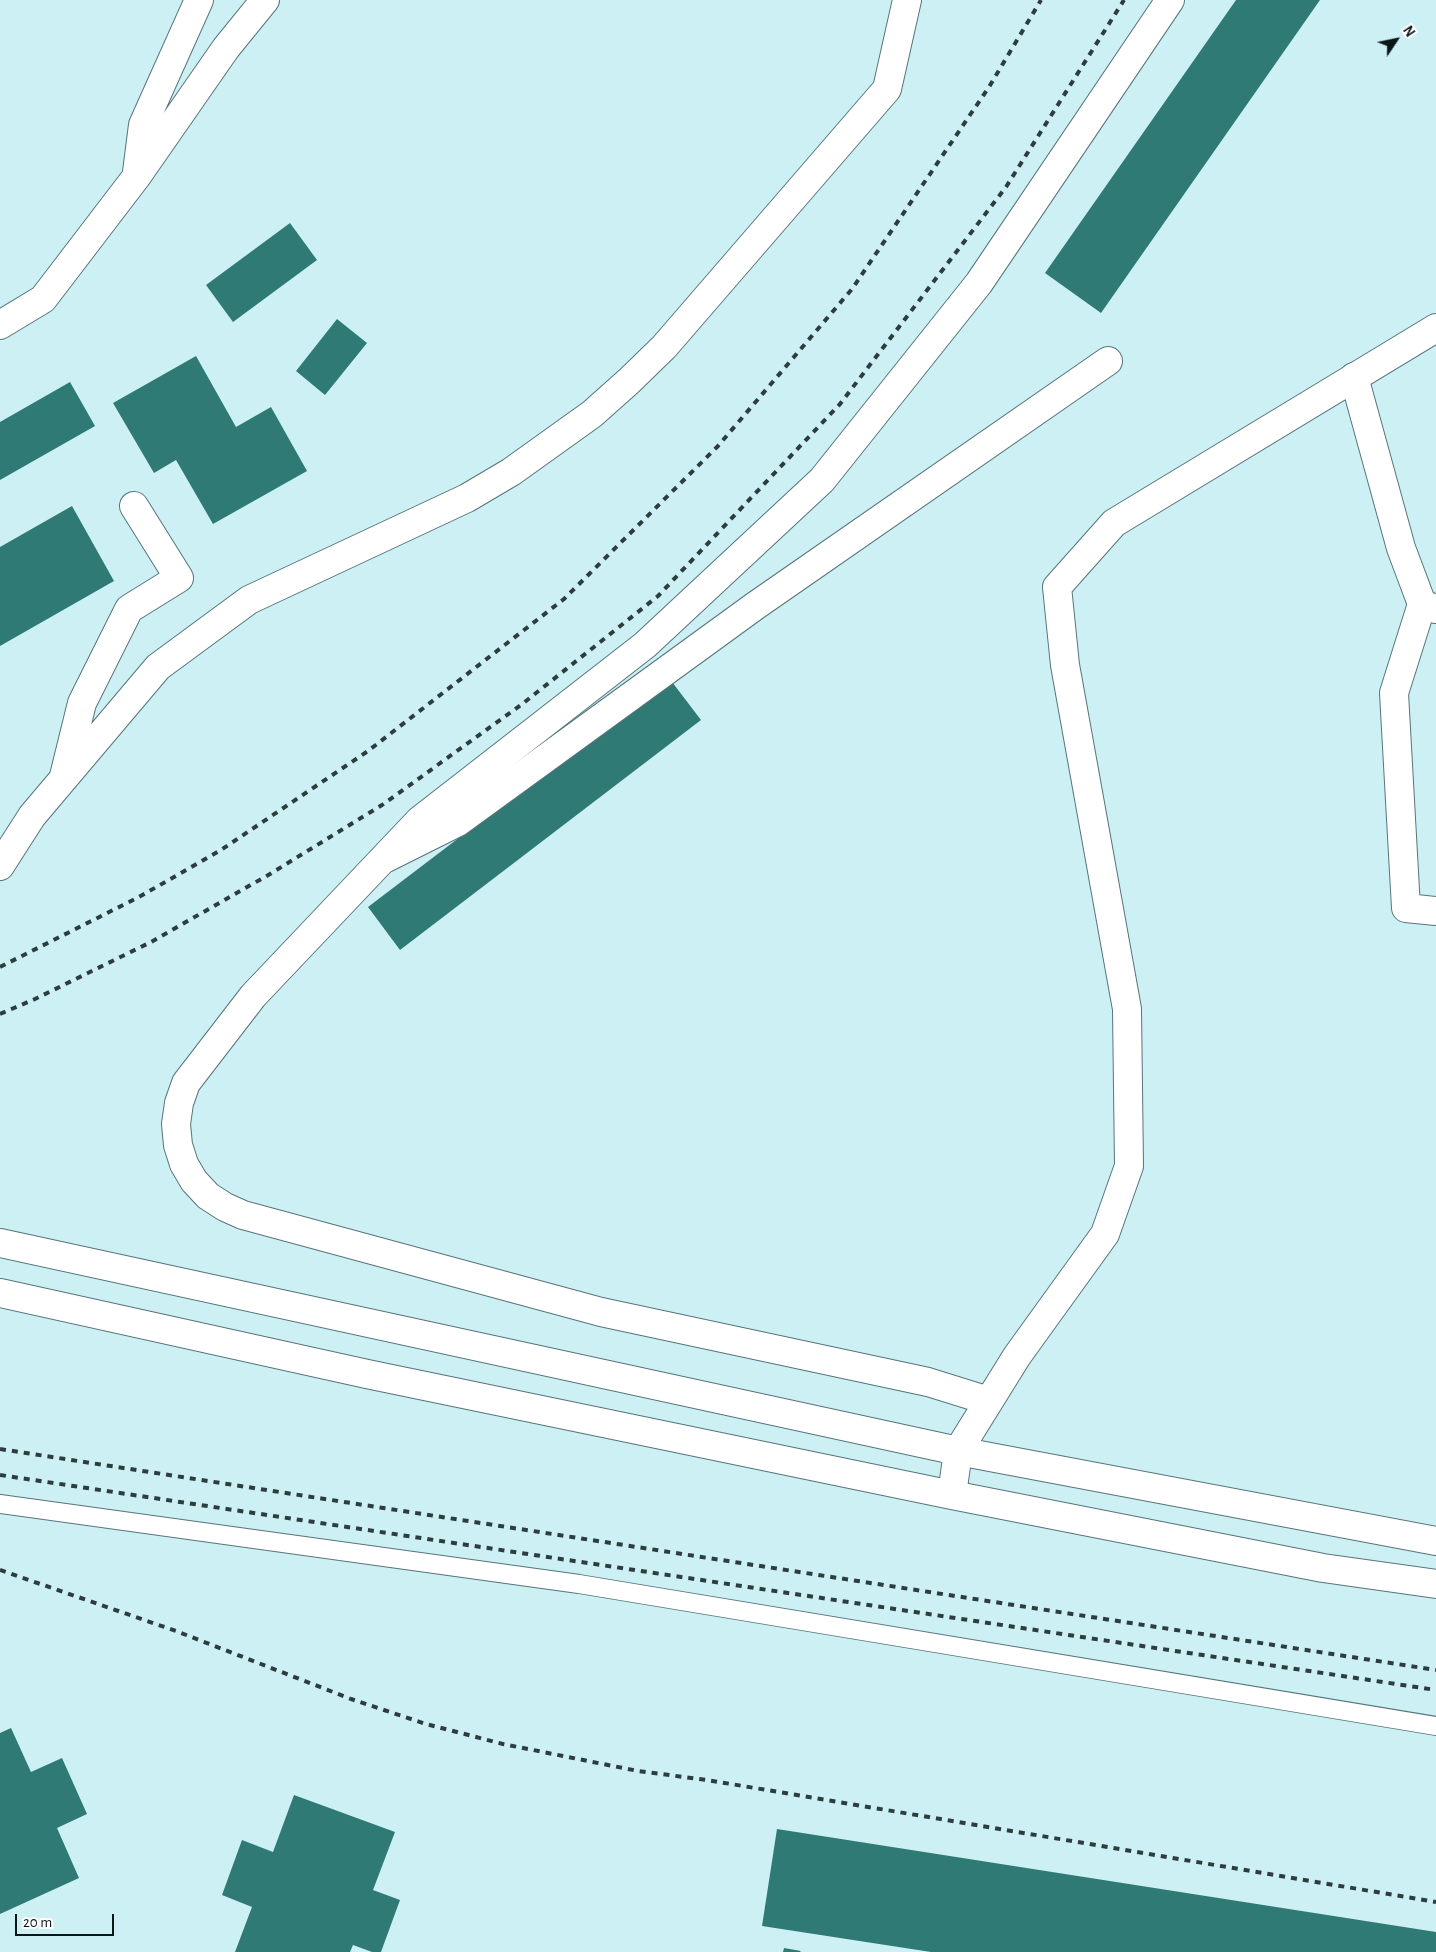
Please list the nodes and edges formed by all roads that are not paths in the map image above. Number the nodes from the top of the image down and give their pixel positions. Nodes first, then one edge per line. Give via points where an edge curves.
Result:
1 (199, 0) edge
2 (265, 0) edge
3 (907, 0) edge
4 (1170, 0) edge
5 (137, 176) junction
6 (0, 324) edge
7 (1436, 328) edge
8 (1108, 361) dead end
9 (1354, 377) junction
10 (134, 506) dead end
11 (1429, 607) edge
12 (62, 782) junction
13 (382, 860) junction
14 (0, 866) edge
15 (1436, 911) edge
16 (0, 1243) edge
17 (0, 1294) edge
18 (989, 1401) junction
19 (958, 1451) junction
20 (952, 1495) junction
21 (0, 1504) edge
22 (1436, 1541) edge
23 (1436, 1584) edge
24 (1436, 1726) edge

1 - 5 street via 143,125
2 - 5 street via 226,48
3 - 12 street via 887,89 664,347 629,381 552,444 467,498 249,600 158,667
4 - 13 street via 979,282 822,480 645,645 420,820
5 - 6 street via 43,299
7 - 9 street
8 - 13 street via 755,606 458,822
9 - 11 street via 1401,548
9 - 18 street via 1114,523 1057,587 1065,665 1127,1009 1129,1166 1105,1234 1017,1356
10 - 12 street via 179,578 129,609 82,703
11 - 15 street via 1394,693 1406,908
12 - 14 street via 32,816
13 - 18 street via 253,996 186,1083 176,1124 178,1145 184,1164 208,1196 243,1215 601,1312 928,1382
16 - 19 street
17 - 20 street
18 - 19 street
19 - 20 street
19 - 22 street
20 - 23 street via 1324,1568
21 - 24 lane via 580,1584

